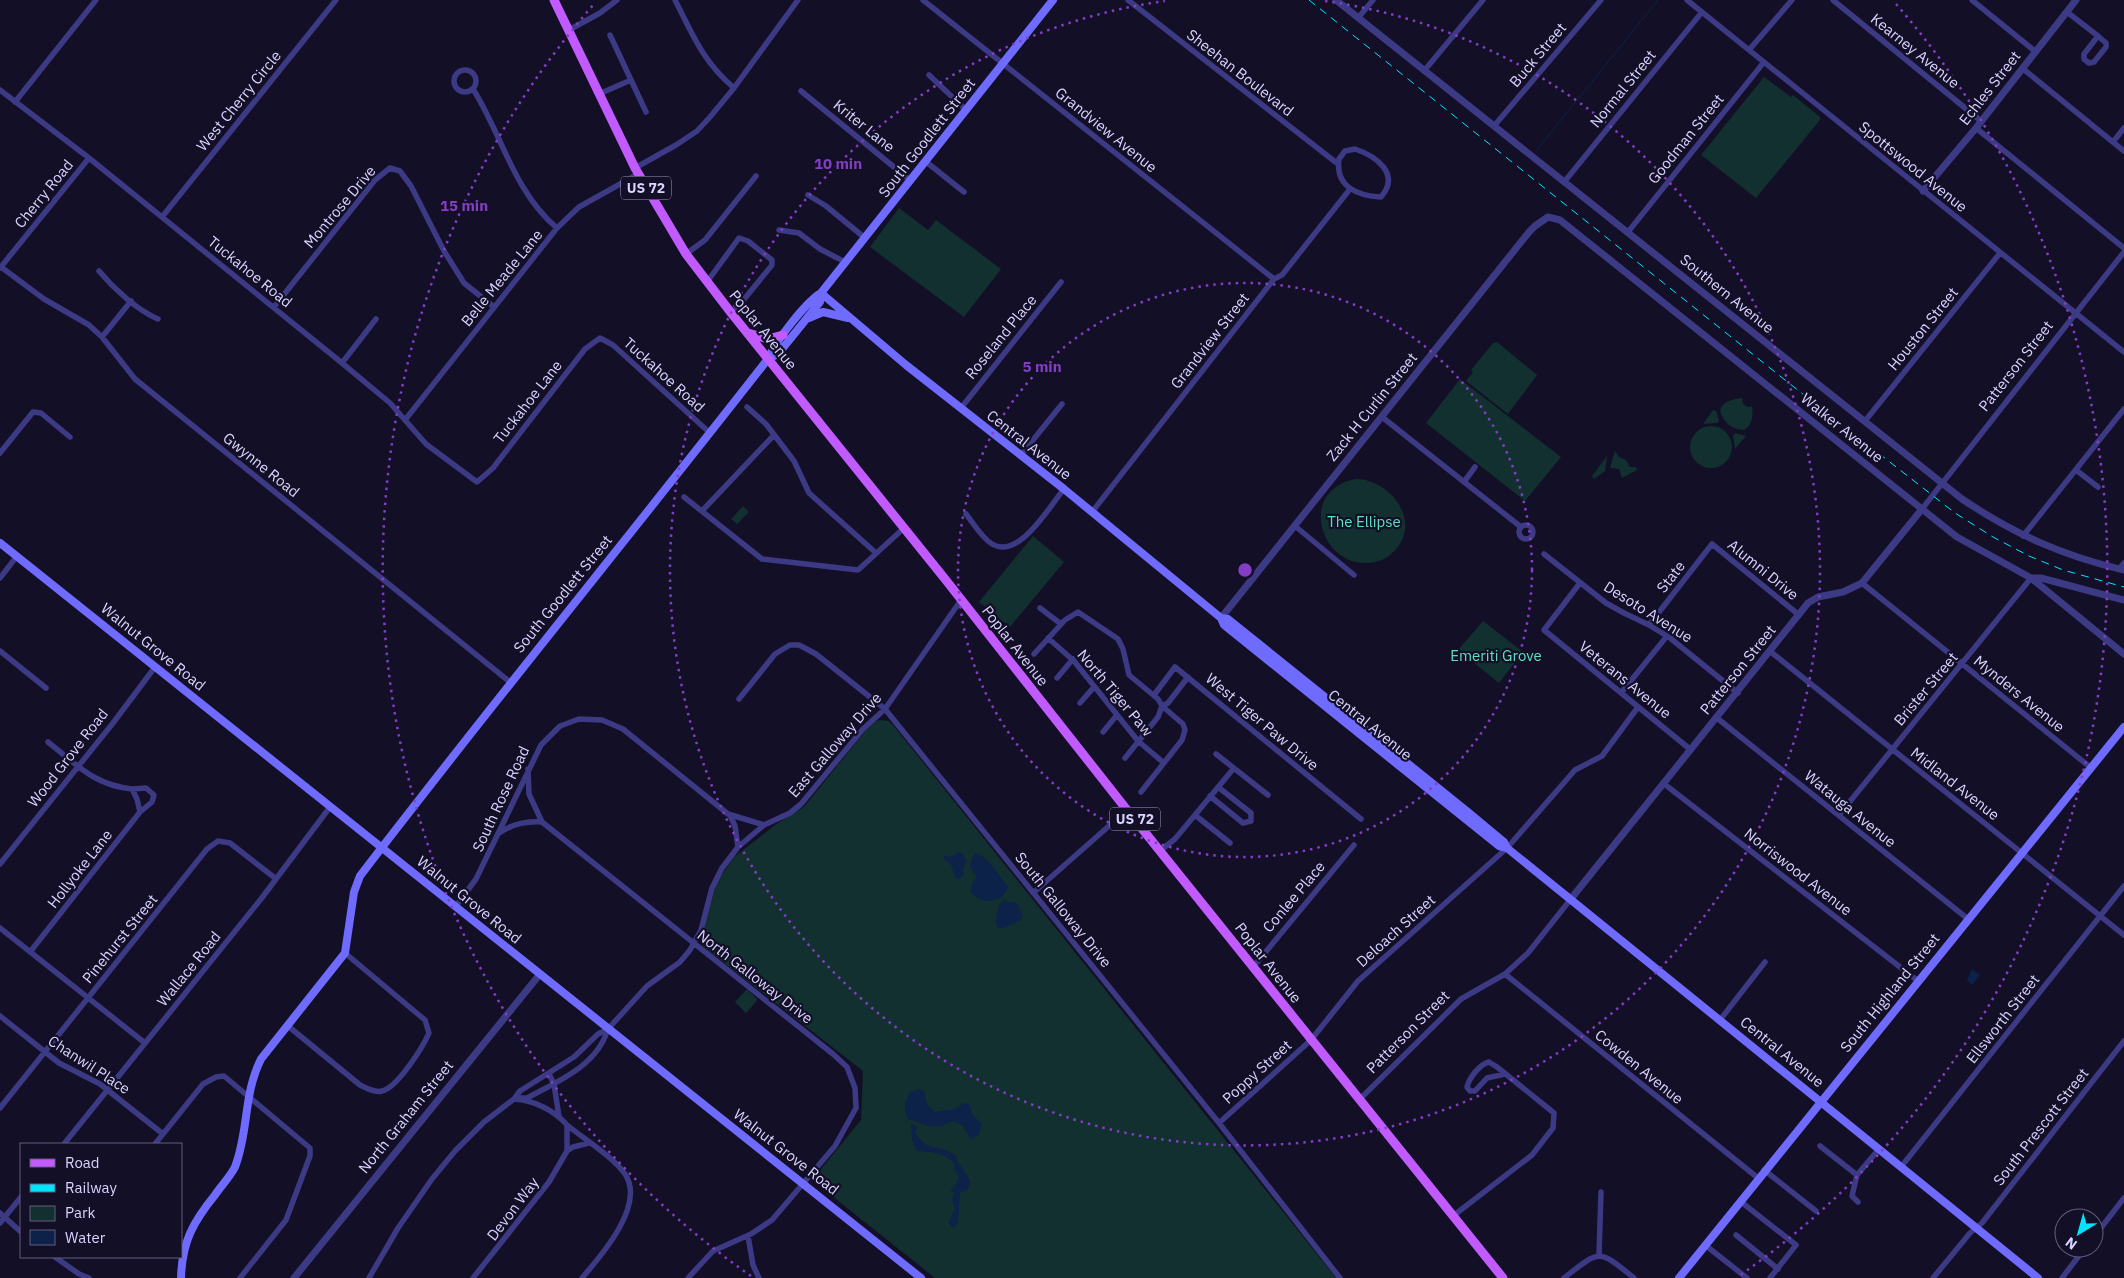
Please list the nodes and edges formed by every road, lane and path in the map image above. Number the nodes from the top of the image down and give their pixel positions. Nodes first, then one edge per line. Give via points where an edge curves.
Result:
1 (96, 0) edge
2 (336, 0) edge
3 (554, 0) edge
4 (617, 0) edge
5 (675, 0) edge
6 (798, 0) edge
7 (923, 0) edge
8 (1054, 0) edge
9 (1128, 0) edge
10 (1336, 0) edge
11 (1373, 0) edge
12 (1483, 0) edge
13 (1601, 0) edge
14 (1687, 0) edge
15 (1792, 0) edge
16 (1832, 0) edge
17 (1972, 0) edge
18 (2076, 0) edge
19 (1702, 12) junction
20 (2067, 12) junction
21 (1358, 18) junction
22 (569, 30) junction
23 (610, 35) dead end
24 (2098, 36) junction
25 (1749, 50) junction
26 (2036, 52) junction
27 (1764, 62) junction
28 (1004, 64) junction
29 (2022, 68) junction
30 (1424, 71) junction
31 (930, 75) dead end
32 (631, 80) junction
33 (734, 88) junction
34 (473, 89) junction
35 (0, 90) edge
36 (801, 91) dead end
37 (599, 94) junction
38 (15, 102) junction
39 (966, 110) junction
40 (646, 112) dead end
41 (1982, 121) junction
42 (1494, 126) junction
43 (1976, 128) junction
44 (2124, 128) edge
45 (2113, 142) junction
46 (2124, 151) edge
47 (89, 158) junction
48 (925, 161) junction
49 (1338, 164) junction
50 (636, 171) junction
51 (756, 176) dead end
52 (911, 181) junction
53 (1565, 181) junction
54 (1350, 189) junction
55 (1923, 191) junction
56 (964, 192) dead end
57 (808, 196) dead end
58 (162, 217) junction
59 (1548, 217) joint
60 (557, 228) junction
61 (779, 230) dead end
62 (1628, 232) junction
63 (864, 238) junction
64 (2124, 250) edge
65 (2000, 253) junction
66 (686, 254) junction
67 (846, 262) junction
68 (1, 268) edge
69 (99, 271) dead end
70 (1274, 279) junction
71 (707, 282) junction
72 (1061, 282) dead end
73 (821, 293) junction
74 (131, 301) junction
75 (494, 307) junction
76 (274, 308) junction
77 (2075, 313) junction
78 (732, 314) junction
79 (807, 318) junction
80 (158, 319) dead end
81 (376, 319) dead end
82 (858, 324) junction
83 (746, 332) junction
84 (784, 335) junction
85 (102, 337) junction
86 (600, 338) joint
87 (2124, 352) edge
88 (768, 359) junction
89 (342, 362) junction
90 (1062, 404) dead end
91 (747, 407) dead end
92 (961, 408) junction
93 (2124, 409) edge
94 (1382, 417) junction
95 (406, 420) junction
96 (1865, 420) junction
97 (710, 433) junction
98 (774, 435) junction
99 (70, 437) dead end
100 (0, 453) edge
101 (1021, 456) junction
102 (1476, 467) dead end
103 (2076, 470) junction
104 (477, 482) joint
105 (1464, 482) junction
106 (1942, 484) junction
107 (2098, 487) dead end
108 (1064, 489) junction
109 (684, 497) dead end
110 (1922, 509) junction
111 (702, 510) junction
112 (1092, 512) junction
113 (966, 514) dead end
114 (1295, 526) junction
115 (1521, 527) dead end
116 (904, 528) junction
117 (2023, 536) junction
118 (0, 543) edge
119 (1712, 544) joint
120 (876, 553) junction
121 (1544, 554) dead end
122 (16, 556) junction
123 (2122, 567) edge
124 (1354, 575) dead end
125 (0, 578) edge
126 (2032, 578) junction
127 (1580, 583) junction
128 (1862, 583) junction
129 (961, 600) junction
130 (2124, 600) edge
131 (1040, 608) dead end
132 (1799, 615) junction
133 (1221, 618) junction
134 (1061, 624) junction
135 (1649, 625) junction
136 (1667, 636) junction
137 (1048, 638) junction
138 (0, 651) edge
139 (1771, 652) junction
140 (1034, 654) dead end
141 (2124, 654) edge
142 (1073, 659) junction
143 (1962, 665) junction
144 (155, 667) junction
145 (1188, 677) junction
146 (1057, 678) dead end
147 (510, 682) junction
148 (1094, 687) junction
149 (46, 688) dead end
150 (1622, 693) junction
151 (1738, 693) junction
152 (1154, 695) junction
153 (739, 699) dead end
154 (1080, 704) dead end
155 (1162, 706) junction
156 (1638, 707) junction
157 (885, 709) junction
158 (1116, 715) junction
159 (1717, 718) junction
160 (2124, 727) edge
161 (1103, 732) dead end
162 (48, 742) dead end
163 (1138, 742) junction
164 (1691, 750) junction
165 (1891, 750) junction
166 (1216, 754) dead end
167 (1125, 758) dead end
168 (1164, 763) junction
169 (78, 766) junction
170 (2090, 767) junction
171 (1234, 768) junction
172 (528, 769) junction
173 (1663, 783) junction
174 (1218, 787) junction
175 (132, 789) junction
176 (1141, 792) dead end
177 (1268, 795) dead end
178 (1210, 796) junction
179 (330, 807) junction
180 (1127, 810) junction
181 (140, 812) junction
182 (730, 815) junction
183 (1195, 815) junction
184 (1839, 816) junction
185 (1361, 819) dead end
186 (542, 822) junction
187 (764, 825) junction
188 (498, 834) junction
189 (1230, 843) dead end
190 (1354, 845) dead end
191 (382, 847) junction
192 (738, 847) junction
193 (1507, 848) junction
194 (1161, 850) junction
195 (2022, 852) junction
196 (0, 864) edge
197 (275, 878) junction
198 (2124, 886) edge
199 (1033, 893) junction
200 (1570, 900) junction
201 (456, 906) junction
202 (2100, 916) junction
203 (1968, 920) junction
204 (0, 928) edge
205 (2124, 935) edge
206 (693, 944) junction
207 (30, 952) junction
208 (345, 953) junction
209 (1765, 962) dead end
210 (1254, 966) junction
211 (540, 974) junction
212 (1506, 974) junction
213 (1918, 981) junction
214 (88, 998) junction
215 (0, 1016) edge
216 (1720, 1020) junction
217 (288, 1026) junction
218 (608, 1029) junction
219 (1311, 1040) junction
220 (2124, 1041) edge
221 (145, 1043) junction
222 (45, 1052) junction
223 (549, 1074) junction
224 (1505, 1074) junction
225 (554, 1084) junction
226 (108, 1090) junction
227 (248, 1094) junction
228 (514, 1099) junction
229 (1360, 1099) junction
230 (1820, 1101) junction
231 (0, 1108) edge
232 (560, 1116) junction
233 (1219, 1123) junction
234 (566, 1125) junction
235 (163, 1134) junction
236 (65, 1143) edge
237 (156, 1143) edge
238 (589, 1143) junction
239 (1820, 1146) dead end
240 (567, 1150) junction
241 (1878, 1150) junction
242 (1901, 1167) junction
243 (1764, 1170) junction
244 (1857, 1175) junction
245 (1758, 1178) junction
246 (803, 1184) junction
247 (1601, 1192) dead end
248 (20, 1198) edge
249 (2124, 1198) edge
250 (1740, 1201) junction
251 (1858, 1202) dead end
252 (1816, 1211) dead end
253 (1453, 1216) junction
254 (1, 1218) edge
255 (2104, 1224) edge
256 (1976, 1228) junction
257 (20, 1231) edge
258 (1736, 1235) dead end
259 (748, 1236) junction
260 (1705, 1245) junction
261 (182, 1252) edge
262 (1599, 1255) junction
263 (56, 1258) edge
264 (182, 1258) edge
265 (2077, 1258) edge
266 (1778, 1269) junction
267 (89, 1278) edge
268 (181, 1278) edge
269 (240, 1278) edge
270 (294, 1278) edge
271 (370, 1278) edge
272 (473, 1278) edge
273 (582, 1278) edge
274 (688, 1278) edge
275 (759, 1278) edge
276 (921, 1278) edge
277 (1340, 1278) edge
278 (1503, 1278) edge
279 (1564, 1278) edge
280 (1634, 1278) edge
281 (1679, 1278) edge
282 (1747, 1278) edge
283 (1770, 1278) edge
284 (1933, 1278) edge
285 (2038, 1278) edge
286 (2062, 1278) edge

1 - 38 street
2 - 58 street, West Cherry Circle
3 - 22 main road, Poplar Avenue / US 72
4 - 22 street
5 - 33 street via 711,67
6 - 33 street, Belle Meade Lane
7 - 28 street, Grandview Avenue
8 - 28 main road, South Goodlett Street
9 - 49 street, Sheehan Boulevard
10 - 21 street, Southern Avenue
11 - 21 street
12 - 30 street
13 - 42 street, Buck Street
14 - 19 street, Spottswood Avenue
15 - 25 street
16 - 41 street, Kearney Avenue
17 - 26 street
18 - 20 street, Echles Street
19 - 25 street, Spottswood Avenue
19 - 53 street, Normal Street
20 - 24 street
20 - 26 street, Echles Street
21 - 30 street, Southern Avenue
22 - 37 main road, Poplar Avenue / US 72
23 - 32 street
24 - 24 street via 2106,47 2094,62 2089,63 2084,54
25 - 27 street, Spottswood Avenue
26 - 29 street, Echles Street
27 - 55 street, Spottswood Avenue
27 - 62 street, Goodman Street
28 - 39 main road, South Goodlett Street
28 - 70 street, Grandview Avenue
29 - 41 street, Echles Street
29 - 45 street
30 - 42 street, Southern Avenue
31 - 39 street
32 - 37 street
32 - 40 street
33 - 50 street, Belle Meade Lane via 697,131
34 - 34 street via 460,91 454,80 456,74 467,69 473,72 476,78
34 - 60 street via 535,207
35 - 38 street, Tuckahoe Road
36 - 52 street, Kriter Lane
37 - 50 main road, Poplar Avenue / US 72
38 - 47 street, Tuckahoe Road
39 - 48 main road, South Goodlett Street
41 - 43 street, Echles Street
42 - 53 street, Southern Avenue
43 - 55 street, Echles Street
43 - 64 street
44 - 45 street
45 - 46 street
47 - 58 street, Tuckahoe Road
47 - 68 street, Cherry Road
48 - 52 main road, South Goodlett Street
48 - 56 street
49 - 54 street, Sheehan Boulevard
49 - 54 street via 1342,154 1355,149 1373,158 1386,171 1388,185 1381,197
50 - 60 street, Belle Meade Lane via 579,206
50 - 66 main road, Poplar Avenue / US 72
51 - 66 street via 705,240
52 - 63 main road, South Goodlett Street
53 - 62 street, Southern Avenue
54 - 70 street, Grandview Street via 1282,274
55 - 65 street, Spottswood Avenue
57 - 63 street via 833,211
58 - 76 street, Tuckahoe Road
59 - 94 street, Zack H Curlin Street via 1529,232
59 - 110 street, Walker Avenue via 1560,220
60 - 75 street, Belle Meade Lane
61 - 67 street via 798,233
62 - 96 street, Southern Avenue
63 - 67 main road, South Goodlett Street
64 - 77 street, Patterson Street
65 - 77 street, Spottswood Avenue
65 - 96 street, Houston Street
66 - 71 main road, Poplar Avenue / US 72
67 - 73 main road, South Goodlett Street
68 - 85 street, Gwynne Road via 44,299 89,324
69 - 74 street
70 - 112 street, Grandview Street
71 - 78 main road, Poplar Avenue / US 72
71 - 78 street via 739,238 746,239 772,260 772,265
72 - 92 street, Roseland Place
73 - 79 main road, South Goodlett Street via 820,302
73 - 82 main road, Central Avenue
73 - 84 main road, South Goodlett Street
74 - 80 street
74 - 85 street
75 - 76 street, Montrose Drive via 464,282 411,186 400,170 390,168 375,180
75 - 95 street, Belle Meade Lane
76 - 89 street, Tuckahoe Road
77 - 87 street, Spottswood Avenue
77 - 106 street, Patterson Street
78 - 83 main road, Poplar Avenue / US 72
79 - 82 main road via 823,312
79 - 88 main road, South Goodlett Street via 778,354
81 - 89 street
82 - 92 main road, Central Avenue
83 - 84 main road via 768,339
83 - 88 main road, Poplar Avenue / US 72
84 - 88 main road, South Goodlett Street
85 - 147 street, Gwynne Road via 135,379
86 - 97 street, Tuckahoe Road via 613,345
86 - 104 street, Tuckahoe Lane via 586,349 493,468
88 - 97 main road, South Goodlett Street
88 - 116 main road, Poplar Avenue / US 72
89 - 95 street, Tuckahoe Road
90 - 101 street
91 - 98 street
92 - 101 main road, Central Avenue
93 - 103 street
94 - 105 street
94 - 114 street, Zack H Curlin Street
95 - 104 street, Tuckahoe Road via 426,444
96 - 106 street, Southern Avenue
97 - 147 main road, South Goodlett Street
98 - 111 street
98 - 120 street via 794,461 809,493
99 - 100 street via 41,413 33,412
101 - 108 main road, Central Avenue
102 - 105 street
103 - 107 street
103 - 117 street
105 - 115 street
106 - 110 street, Patterson Street
106 - 117 street, Southern Avenue via 1982,513
108 - 112 main road, Central Avenue
108 - 113 street via 1023,540 1012,546 990,543
109 - 111 street
110 - 126 street, Walker Avenue via 1969,544
110 - 128 street, Patterson Street
111 - 120 street via 762,559 858,570
112 - 133 main road, Central Avenue
114 - 124 street
114 - 133 street, Zack H Curlin Street
116 - 120 street
116 - 129 main road, Poplar Avenue / US 72
117 - 123 street, Southern Avenue via 2067,554
118 - 122 main road, Walnut Grove Road
119 - 132 street, Alumni Drive
119 - 135 street, State
121 - 127 street, Desoto Avenue
122 - 125 street
122 - 144 main road, Walnut Grove Road
126 - 130 street
126 - 141 street, Walker Avenue
126 - 143 street, Brister Street
127 - 135 street, Desoto Avenue via 1610,605
127 - 150 street, Veterans Avenue via 1544,630
128 - 132 street, Patterson Street via 1843,592 1818,597 1808,603
128 - 143 street, Mynders Avenue
129 - 157 street, East Galloway Drive
129 - 180 main road, Poplar Avenue / US 72
131 - 134 street
132 - 139 street, Patterson Street
133 - 193 main road, Central Avenue via 1228,619 1468,812
134 - 137 street
134 - 152 street via 1078,612 1118,639 1128,673
135 - 136 street, Desoto Avenue
136 - 150 street
136 - 151 street, Desoto Avenue
137 - 140 street
137 - 142 street, North Tiger Paw
138 - 149 street
139 - 151 street, Patterson Street
139 - 165 street, Midland Avenue
142 - 146 street
142 - 148 street, North Tiger Paw
143 - 165 street, Brister Street
143 - 170 street, Mynders Avenue
144 - 169 street, Wood Grove Road
144 - 179 main road, Walnut Grove Road
145 - 152 street, West Tiger Paw Drive via 1175,667
145 - 155 street
145 - 185 street, West Tiger Paw Drive
147 - 191 main road, South Goodlett Street
148 - 154 street
148 - 158 street, North Tiger Paw
150 - 156 street, Veterans Avenue
151 - 159 street, Patterson Street
152 - 155 street
153 - 157 street, South Galloway Drive via 775,654 790,645 799,645 816,654
155 - 163 street via 1158,717
155 - 168 street via 1180,721 1185,730 1182,740
156 - 164 street, Veterans Avenue
156 - 193 street, Deloach Street via 1602,756 1575,770
157 - 187 street, East Galloway Drive via 863,729 802,804
157 - 199 street, South Galloway Drive
158 - 161 street
158 - 163 street, North Tiger Paw
159 - 164 street, Patterson Street
159 - 184 street, Watauga Avenue
160 - 170 main road, South Highland Street
162 - 169 street
163 - 167 street
163 - 168 street, North Tiger Paw
164 - 173 street, Patterson Street
165 - 184 street, Brister Street
165 - 195 street, Midland Avenue
166 - 171 street
168 - 176 street
169 - 175 street via 103,783
169 - 196 street, Wood Grove Road
170 - 195 main road, South Highland Street
171 - 174 street
171 - 177 street
172 - 182 street, South Rose Road via 541,745 560,726 580,719 602,720 623,729
172 - 186 street, North Galloway Drive via 529,794
172 - 188 street, South Rose Road
173 - 200 street, Patterson Street
173 - 213 street, Norriswood Avenue
174 - 178 street
174 - 178 street via 1250,813 1251,821 1243,823
175 - 181 street
175 - 181 street, Hollyoke Lane via 146,788 152,792 152,802
178 - 183 street
179 - 191 main road, Walnut Grove Road
179 - 197 street, Wallace Road
180 - 194 main road, Poplar Avenue / US 72
180 - 199 street
181 - 207 street, Hollyoke Lane
182 - 187 street, South Rose Road
182 - 192 street
183 - 189 street
183 - 194 street
184 - 203 street, Watauga Avenue
186 - 188 street via 521,823
186 - 206 street, North Galloway Drive
187 - 192 street, East Galloway Drive
188 - 201 street, South Rose Road via 476,879
190 - 210 street, Conlee Place
191 - 201 main road, Walnut Grove Road
191 - 208 main road, South Goodlett Street via 360,876 354,892
192 - 206 street, East Galloway Drive via 712,888
193 - 200 main road, Central Avenue
193 - 219 street, Deloach Street via 1358,981
194 - 210 main road, Poplar Avenue / US 72
195 - 202 street, Midland Avenue
195 - 203 main road, South Highland Street
197 - 214 street, Pinehurst Street via 230,843 218,841 207,849
197 - 221 street, Wallace Road
198 - 202 street, Ellsworth Street
199 - 233 street, South Galloway Drive
200 - 212 street, Patterson Street via 1528,953
200 - 216 main road, Central Avenue
201 - 211 main road, Walnut Grove Road
202 - 205 street, Midland Avenue
202 - 242 street, Ellsworth Street
203 - 213 main road, South Highland Street
204 - 207 street
206 - 218 street, East Galloway Drive via 680,962 647,986
206 - 246 street, North Galloway Drive via 847,1067 856,1108 835,1146
207 - 214 street
208 - 217 main road
208 - 217 street via 425,1020 429,1034 423,1047 393,1084 382,1091 372,1090 360,1085
209 - 216 street
210 - 219 main road, Poplar Avenue / US 72
211 - 218 main road, Walnut Grove Road
211 - 270 street, North Graham Street
212 - 229 street, Patterson Street via 1461,999
212 - 245 street, Cowden Avenue
213 - 230 main road, South Highland Street
214 - 221 street
214 - 222 street, Pinehurst Street
215 - 222 street, Chanwil Place
216 - 230 main road, Central Avenue
217 - 227 main road via 261,1059 252,1075
218 - 223 street
218 - 225 street via 604,1041 588,1060 570,1076
218 - 246 main road, Walnut Grove Road
219 - 229 main road, Poplar Avenue / US 72
219 - 233 street, Poppy Street
220 - 256 street, South Prescott Street
221 - 226 street, Wallace Road
222 - 226 street, Chanwil Place
222 - 231 street, Pinehurst Street
223 - 225 street
223 - 228 street
224 - 224 street via 1493,1064 1486,1063 1467,1087 1475,1091 1488,1078
224 - 253 street via 1554,1113 1553,1128 1532,1155
225 - 228 street via 527,1098
225 - 232 street
226 - 235 street, Chanwil Place
226 - 236 street, Wallace Road
227 - 235 street via 224,1076 209,1080
227 - 261 main road via 241,1146 234,1168 198,1216
227 - 269 street via 310,1148 310,1156 286,1220
228 - 232 street via 528,1101
228 - 271 street via 484,1122 432,1179 398,1228
229 - 253 main road, Poplar Avenue / US 72
230 - 241 main road, Central Avenue
230 - 243 main road, South Highland Street
232 - 234 street
233 - 277 street, South Galloway Drive
234 - 238 street
234 - 240 street
235 - 237 street
238 - 240 street
238 - 273 street via 622,1171 630,1182 630,1196 612,1240
239 - 244 street
240 - 272 street, Devon Way via 549,1182
241 - 242 main road, Central Avenue
241 - 244 street
242 - 256 main road, Central Avenue
243 - 245 main road, South Highland Street
243 - 252 street
244 - 251 street via 1852,1196
245 - 250 main road, South Highland Street
246 - 259 street, North Galloway Drive via 772,1220
246 - 276 main road, Walnut Grove Road
247 - 262 street
248 - 254 street
249 - 255 street
250 - 260 main road, South Highland Street
250 - 266 street via 1796,1245
253 - 278 main road, Poplar Avenue / US 72
254 - 257 street
256 - 284 street, South Prescott Street
256 - 285 main road, Central Avenue
258 - 266 street
259 - 274 street, North Galloway Drive via 713,1251
259 - 275 street via 753,1265
260 - 281 main road, South Highland Street
260 - 282 street
262 - 279 street
262 - 280 street via 1610,1258
263 - 267 street
264 - 268 main road
265 - 286 street
266 - 283 street

